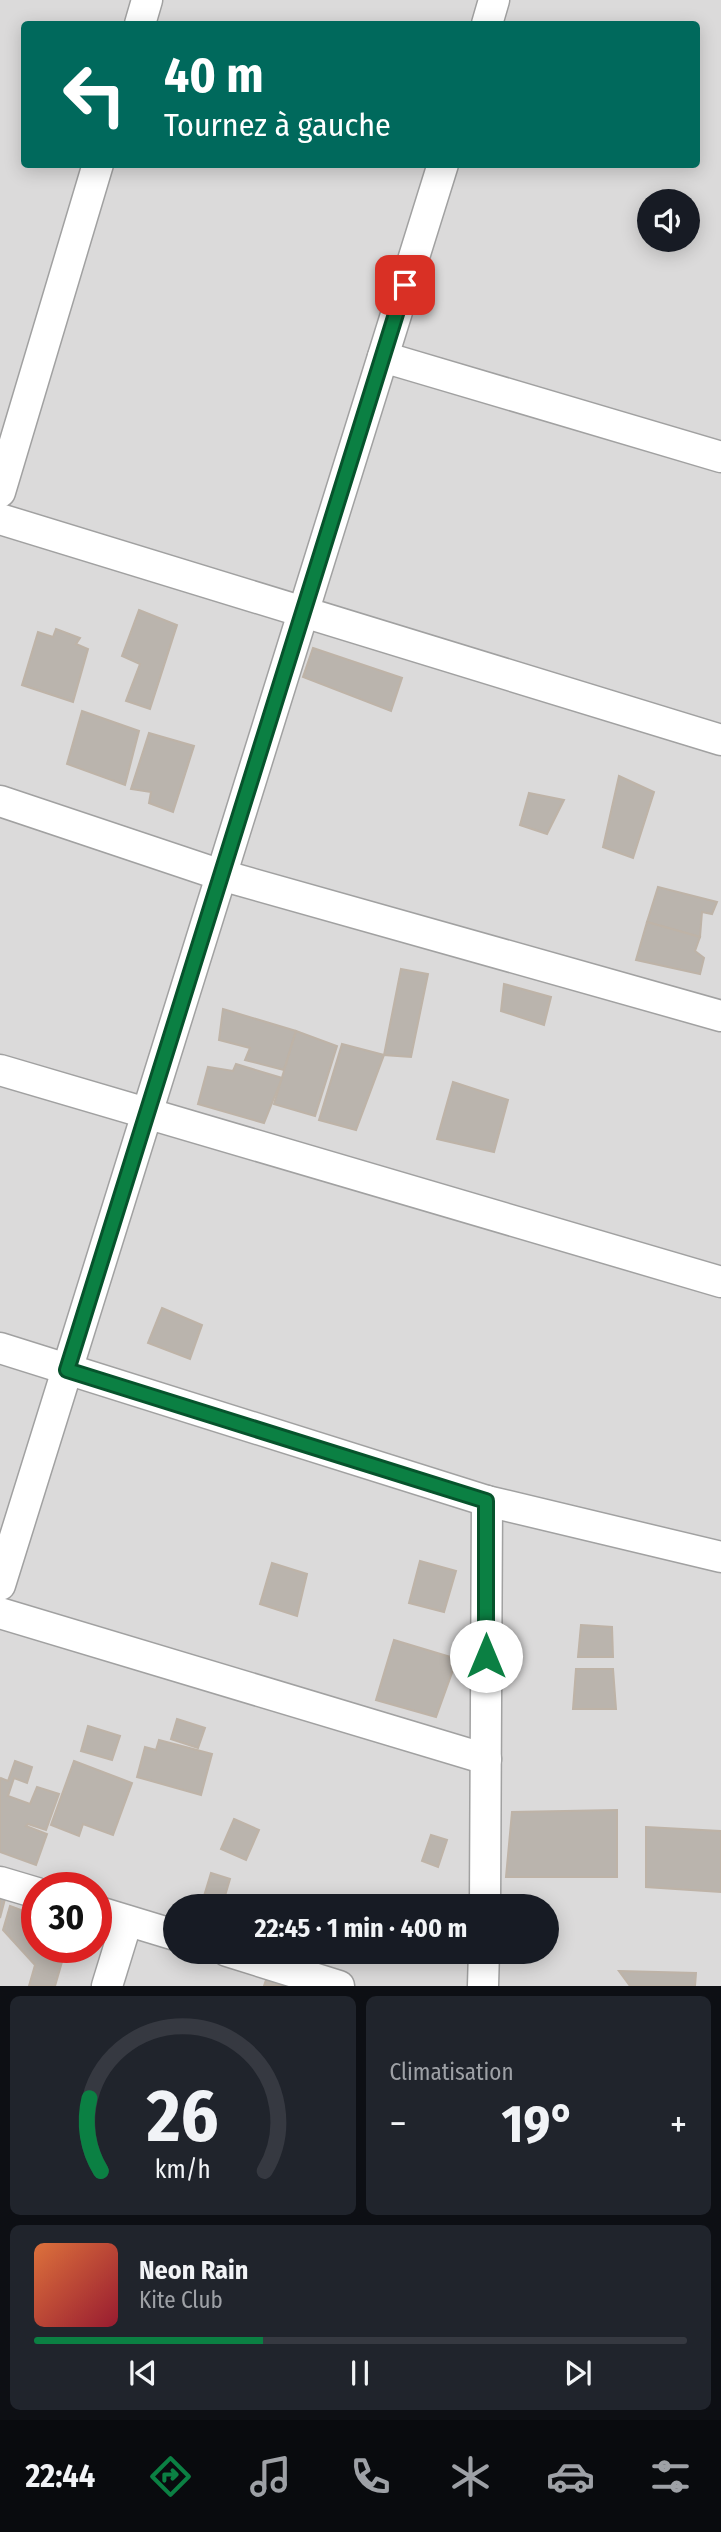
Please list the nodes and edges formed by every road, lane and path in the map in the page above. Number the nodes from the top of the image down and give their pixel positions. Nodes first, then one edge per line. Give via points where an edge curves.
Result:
1 (147, 0) edge
2 (494, 0) edge
3 (141, 21) edge
4 (488, 21) edge
5 (97, 168) edge
6 (442, 168) edge
7 (383, 357) junction
8 (721, 457) edge
9 (0, 492) edge
10 (0, 519) edge
11 (303, 612) junction
12 (721, 740) edge
13 (0, 802) edge
14 (221, 875) junction
15 (721, 1016) edge
16 (0, 1070) edge
17 (147, 1113) junction
18 (721, 1282) edge
19 (0, 1348) edge
20 (67, 1370) junction
21 (486, 1501) junction
22 (721, 1557) edge
23 (0, 1585) edge
24 (0, 1613) edge
25 (486, 1759) junction
26 (0, 1882) edge
27 (21, 1888) edge
28 (485, 1894) edge
29 (112, 1916) edge
30 (127, 1921) junction
31 (163, 1932) edge
32 (269, 1964) edge
33 (484, 1964) edge
34 (107, 1986) edge
35 (340, 1986) edge
36 (484, 1986) edge

1 - 3 street
2 - 4 street
5 - 9 street
6 - 7 street
7 - 8 street
7 - 11 street
10 - 11 street
11 - 12 street
11 - 14 street
13 - 14 street
14 - 15 street
14 - 17 street
16 - 17 street
17 - 18 street
17 - 20 street
19 - 20 street
20 - 21 street
20 - 23 street
21 - 22 street
21 - 25 street
24 - 25 street
25 - 28 street
26 - 27 street
29 - 30 street
30 - 31 street
30 - 34 street
32 - 35 street
33 - 36 street

